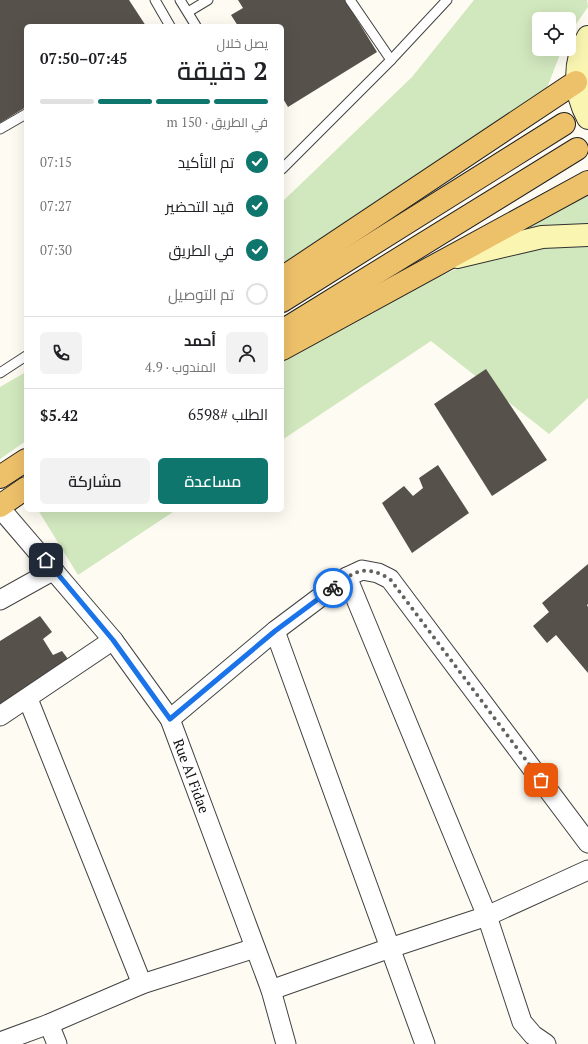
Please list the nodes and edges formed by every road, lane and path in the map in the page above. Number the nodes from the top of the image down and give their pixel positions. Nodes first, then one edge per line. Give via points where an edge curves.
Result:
1 (155, 0) edge
2 (180, 0) edge
3 (208, 0) edge
4 (350, 0) edge
5 (447, 0) edge
6 (188, 12) junction
7 (167, 24) edge
8 (195, 24) edge
9 (588, 37) edge
10 (391, 60) junction
11 (576, 82) junction
12 (24, 115) edge
13 (588, 118) edge
14 (564, 124) dead end
15 (0, 129) edge
16 (577, 149) dead end
17 (284, 166) edge
18 (588, 182) edge
19 (588, 235) edge
20 (444, 260) junction
21 (284, 277) edge
22 (284, 300) edge
23 (284, 330) edge
24 (284, 348) edge
25 (24, 357) edge
26 (0, 373) edge
27 (24, 461) edge
28 (0, 477) edge
29 (24, 489) edge
30 (0, 507) edge
31 (54, 570) junction
32 (347, 576) junction
33 (0, 600) edge
34 (275, 631) junction
35 (113, 640) junction
36 (28, 699) junction
37 (0, 716) edge
38 (170, 719) junction
39 (588, 843) edge
40 (588, 870) edge
41 (488, 916) junction
42 (255, 948) junction
43 (390, 948) junction
44 (142, 984) junction
45 (272, 990) junction
46 (49, 1024) junction
47 (0, 1042) edge
48 (57, 1044) edge
49 (286, 1044) edge
50 (425, 1044) edge
51 (546, 1044) edge

1 - 7 lane
2 - 6 lane
3 - 6 lane
4 - 10 lane
5 - 10 lane
6 - 8 lane
9 - 11 main road via 578,60
10 - 17 lane
11 - 13 main road via 582,107
11 - 21 highway
12 - 15 lane
14 - 22 highway
16 - 23 highway
18 - 20 highway
19 - 20 main road via 542,237
20 - 24 highway
25 - 26 lane
27 - 28 highway
29 - 30 highway
30 - 31 street, Rue Al Fidae
31 - 33 street
31 - 35 street, Rue Al Fidae
32 - 34 street
32 - 39 street via 362,570 378,573 390,579
32 - 41 street
34 - 38 street
34 - 43 street
35 - 36 street
35 - 38 street, Rue Al Fidae
36 - 37 street
36 - 44 street
38 - 42 street, Rue Al Fidae
40 - 41 street
41 - 43 street
41 - 51 street via 522,1022 533,1035
42 - 44 street
42 - 45 street, Rue Al Fidae
43 - 45 street
43 - 50 street
44 - 46 street
45 - 49 street, Rue Al Fidae
46 - 47 street
46 - 48 street

